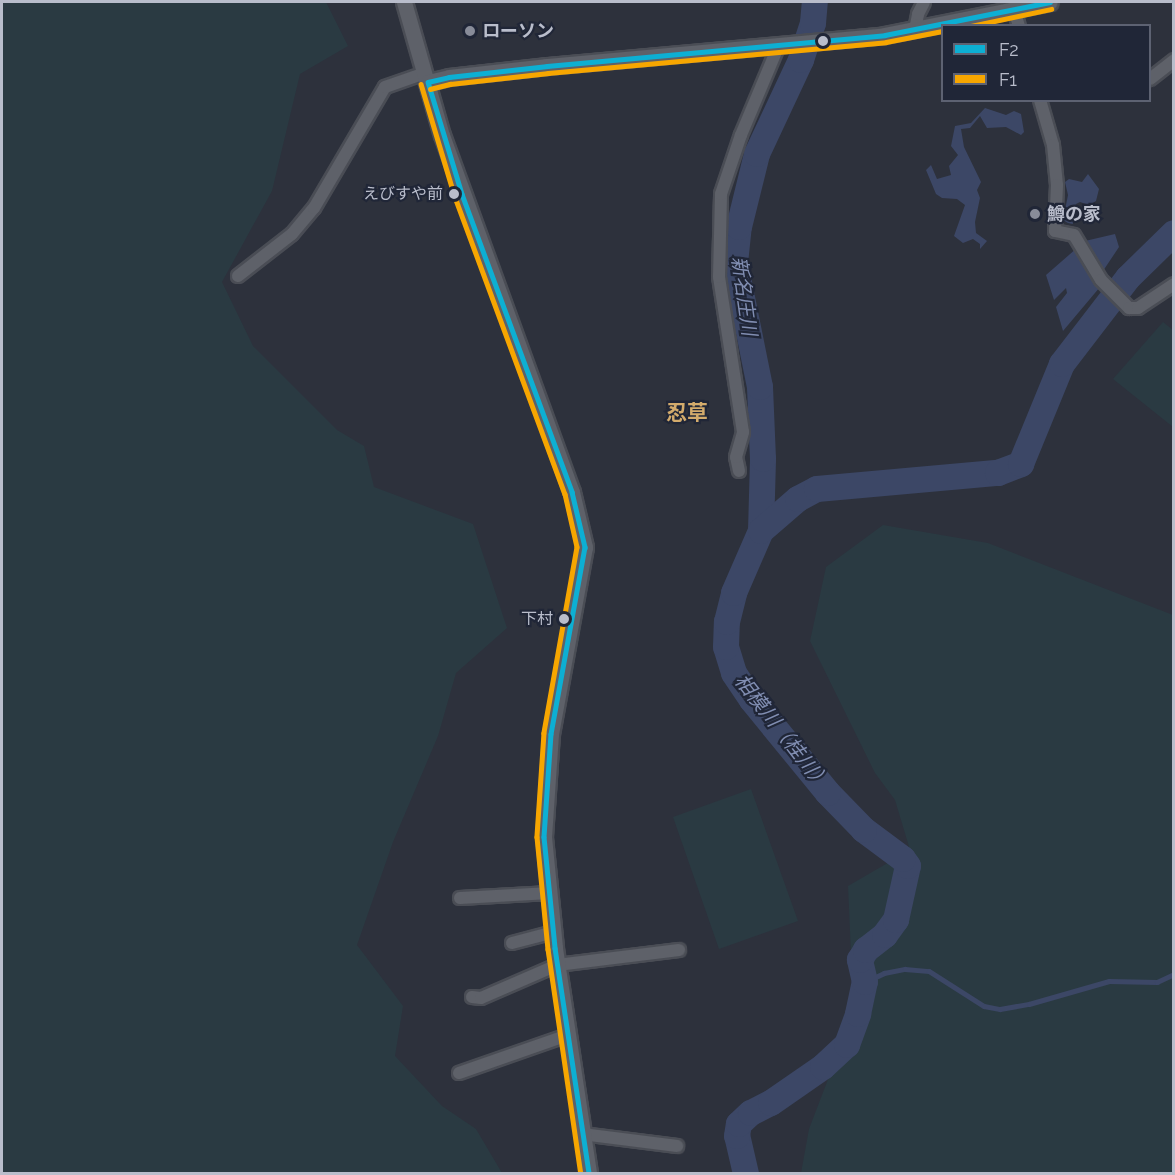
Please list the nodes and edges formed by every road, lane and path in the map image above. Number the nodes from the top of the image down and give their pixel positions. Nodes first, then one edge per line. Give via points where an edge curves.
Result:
1 (404, 2) edge
2 (924, 2) edge
3 (1050, 2) edge
4 (1014, 9) junction
5 (941, 24) edge
6 (943, 24) edge
7 (1018, 24) edge
8 (915, 30) junction
9 (780, 46) junction
10 (1173, 60) edge
11 (1151, 77) edge
12 (427, 78) junction
13 (1041, 102) edge
14 (238, 276) dead end
15 (1173, 284) edge
16 (739, 471) dead end
17 (550, 893) junction
18 (460, 898) dead end
19 (554, 932) junction
20 (512, 943) dead end
21 (679, 950) dead end
22 (558, 965) junction
23 (472, 996) dead end
24 (568, 1035) junction
25 (459, 1072) dead end
26 (582, 1134) junction
27 (677, 1146) dead end
28 (589, 1173) edge

1 - 12 street
2 - 8 street
3 - 4 street
4 - 6 street
4 - 7 street
5 - 8 street
8 - 9 street
9 - 12 street
9 - 16 street via 741,135 722,194 719,277 742,432 736,457
10 - 11 street
12 - 14 street via 385,87 314,208 292,234
12 - 17 street via 462,194 572,492 585,547 551,734 544,837
13 - 15 street via 1058,185 1055,231 1074,235 1101,280 1129,308 1138,308
17 - 18 street
17 - 19 street
19 - 20 street
19 - 22 street
21 - 22 street
22 - 23 street via 481,998
22 - 24 street
24 - 25 street
24 - 26 street
26 - 27 street
26 - 28 street

